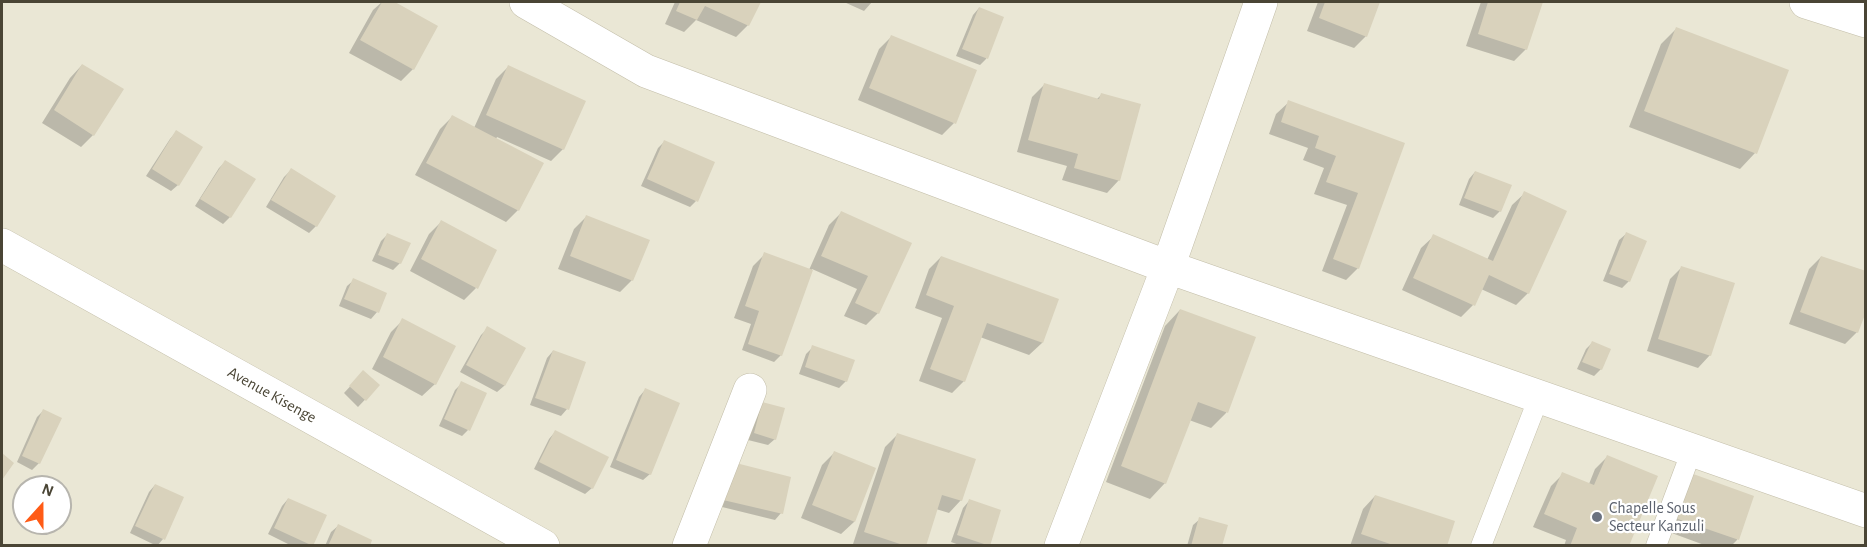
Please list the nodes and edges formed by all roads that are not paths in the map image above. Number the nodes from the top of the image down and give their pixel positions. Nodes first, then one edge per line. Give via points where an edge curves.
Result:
1 (526, 2) edge
2 (1261, 2) edge
3 (1806, 2) edge
4 (1866, 21) edge
5 (2, 245) edge
6 (1168, 267) junction
7 (750, 390) dead end
8 (1539, 397) junction
9 (1692, 450) junction
10 (1866, 511) edge
11 (543, 546) edge
12 (689, 546) edge
13 (1061, 546) edge
14 (1481, 546) edge
15 (1656, 546) edge

1 - 6 street via 646,71
2 - 6 street
3 - 4 street
5 - 11 street, Avenue Kisenge
6 - 8 street
6 - 13 street
7 - 12 street
8 - 9 street
8 - 14 lane
9 - 10 street
9 - 15 lane

